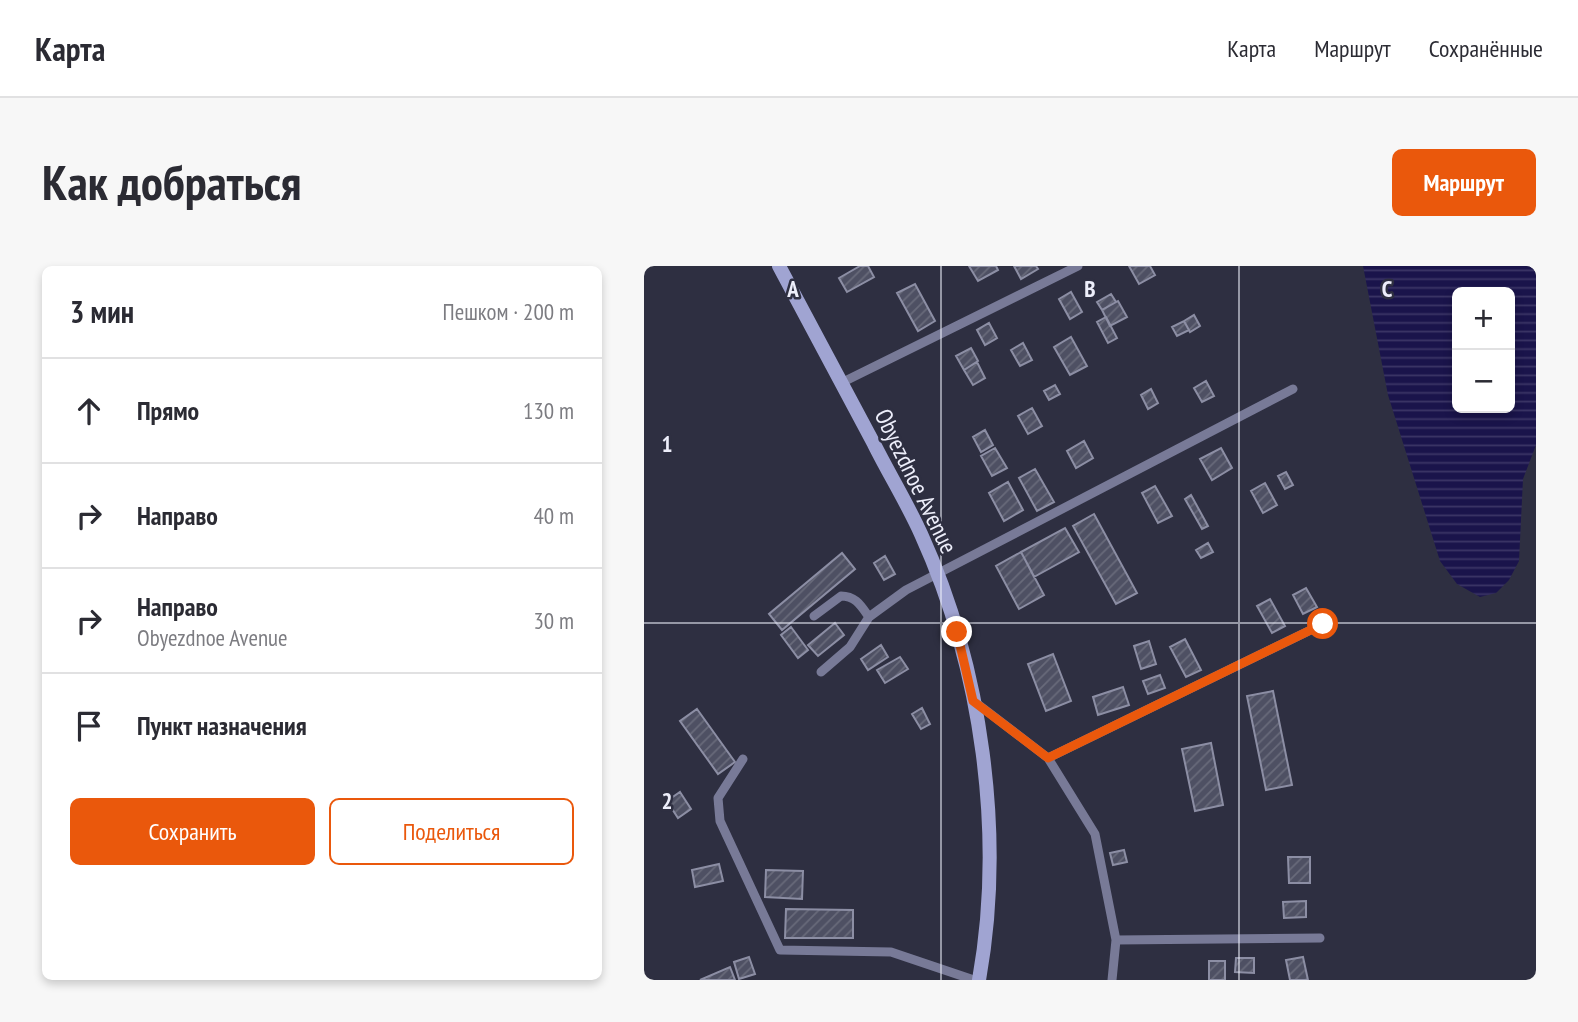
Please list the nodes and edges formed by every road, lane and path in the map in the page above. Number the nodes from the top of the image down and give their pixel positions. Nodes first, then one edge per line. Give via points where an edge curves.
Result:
1 (779, 266) edge
2 (1078, 266) edge
3 (841, 383) junction
4 (1293, 389) dead end
5 (937, 576) junction
6 (814, 616) dead end
7 (869, 617) junction
8 (1323, 624) dead end
9 (821, 672) dead end
10 (973, 701) junction
11 (1048, 758) junction
12 (743, 759) dead end
13 (1320, 938) dead end
14 (1116, 940) junction
15 (976, 980) edge
16 (1112, 980) edge

1 - 3 main road, Obyezdnoe Avenue
2 - 3 lane
3 - 5 main road, Obyezdnoe Avenue via 921,534
4 - 5 lane
5 - 7 lane via 906,590
5 - 10 main road, Obyezdnoe Avenue via 957,632
6 - 7 lane via 846,596 857,600
7 - 9 lane via 850,647
8 - 11 lane
10 - 11 lane
10 - 15 main road, Obyezdnoe Avenue via 981,734 989,850 988,926
11 - 14 lane via 1095,834
12 - 15 lane via 718,798 720,821 780,950 891,952
13 - 14 lane
14 - 16 lane

